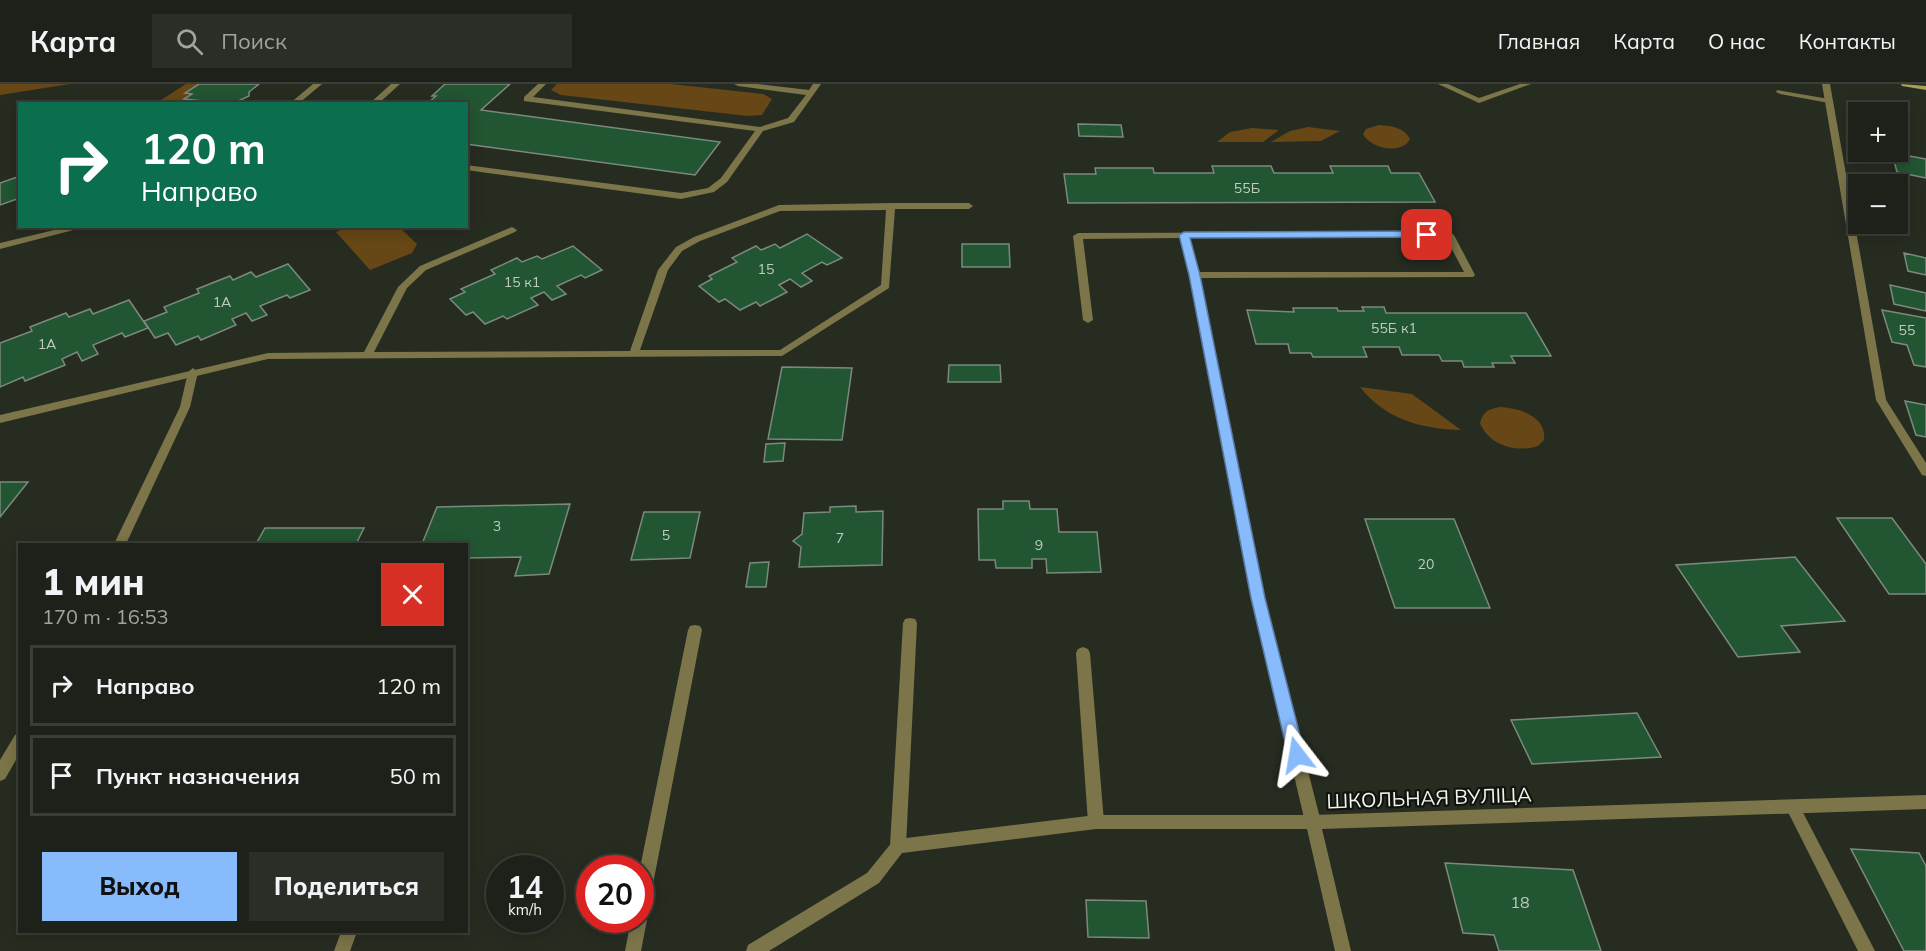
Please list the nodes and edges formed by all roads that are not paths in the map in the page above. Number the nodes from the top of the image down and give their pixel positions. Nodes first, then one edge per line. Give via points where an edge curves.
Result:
1 (318, 84) edge
2 (396, 84) edge
3 (542, 84) edge
4 (738, 84) edge
5 (817, 84) edge
6 (1442, 84) edge
7 (1527, 84) edge
8 (1826, 84) edge
9 (1905, 84) edge
10 (791, 87) edge
11 (1926, 88) edge
12 (1780, 92) dead end
13 (811, 93) junction
14 (1829, 101) junction
15 (296, 102) edge
16 (376, 102) edge
17 (760, 129) junction
18 (468, 167) edge
19 (891, 206) junction
20 (969, 206) dead end
21 (76, 228) edge
22 (512, 230) dead end
23 (1184, 235) junction
24 (0, 246) edge
25 (1195, 275) junction
26 (1088, 320) dead end
27 (634, 354) junction
28 (367, 356) junction
29 (193, 372) junction
30 (0, 419) edge
31 (1926, 472) edge
32 (120, 543) edge
33 (910, 623) dead end
34 (694, 630) dead end
35 (1083, 652) dead end
36 (18, 742) edge
37 (0, 774) edge
38 (1926, 802) edge
39 (1793, 808) junction
40 (1096, 822) junction
41 (1313, 822) junction
42 (898, 846) junction
43 (651, 855) edge
44 (349, 933) edge
45 (636, 933) edge
46 (342, 951) edge
47 (633, 951) edge
48 (754, 951) edge
49 (1343, 951) edge
50 (1867, 951) edge

1 - 15 street
2 - 16 street
3 - 17 street via 527,99
4 - 10 street
5 - 13 street
6 - 7 street via 1479,101
8 - 14 street
9 - 11 street
10 - 13 street
12 - 14 street
13 - 17 street via 791,120
14 - 31 street via 1881,400
17 - 18 street via 724,180 711,190 681,196
19 - 20 street
19 - 27 street via 779,208 679,249 663,270
19 - 27 street via 886,285 782,353
21 - 24 street
22 - 28 street via 423,268 403,287
23 - 25 street
23 - 25 street via 1449,235 1470,275
23 - 26 street via 1078,236
25 - 41 street via 1258,598
27 - 28 street
28 - 29 street via 268,356
29 - 30 street
29 - 32 street via 184,407
33 - 42 street
34 - 43 street
35 - 40 street
36 - 37 street
38 - 39 street, ШКОЛЬНАЯ ВУЛІЦА
39 - 41 street, ШКОЛЬНАЯ ВУЛІЦА
39 - 50 street
40 - 41 street, ШКОЛЬНАЯ ВУЛІЦА
40 - 42 street, ШКОЛЬНАЯ ВУЛІЦА
41 - 49 street
42 - 48 street via 873,878
44 - 46 street
45 - 47 street

